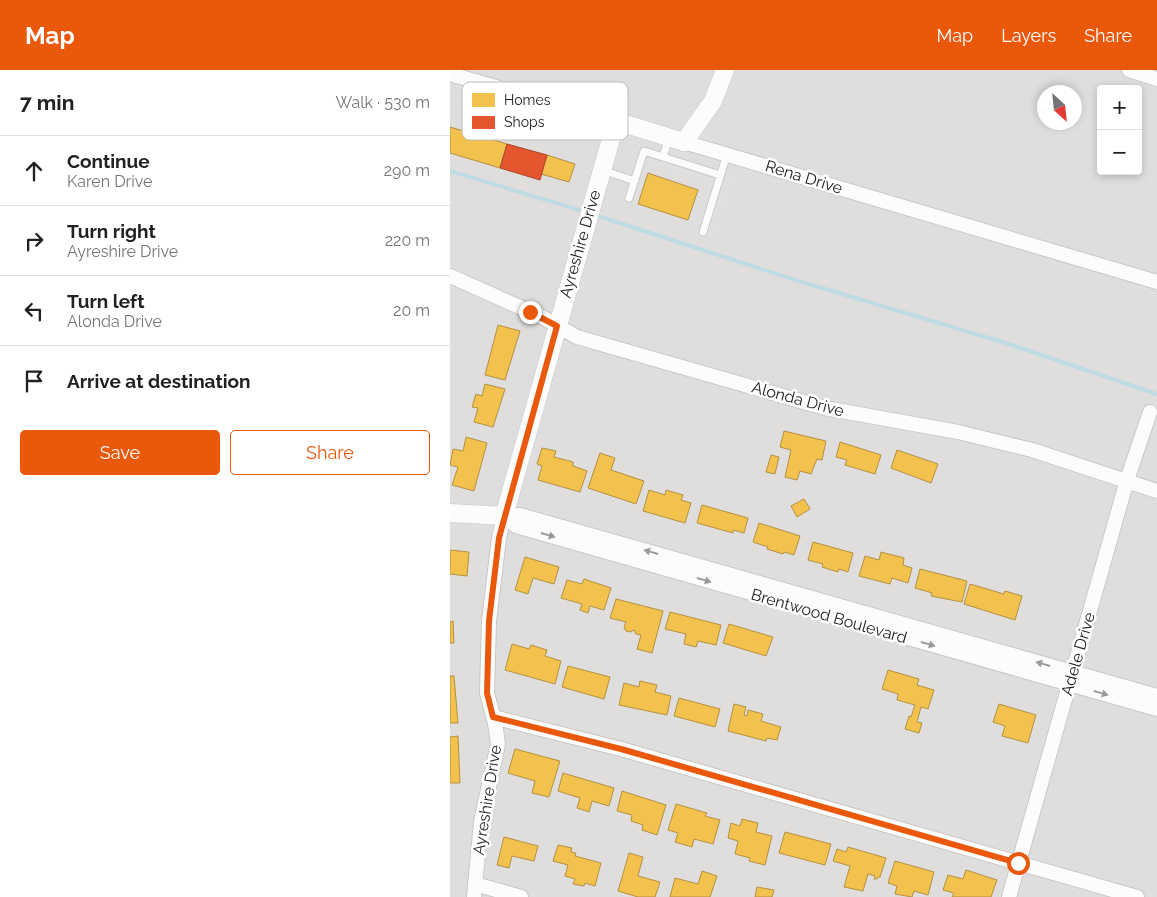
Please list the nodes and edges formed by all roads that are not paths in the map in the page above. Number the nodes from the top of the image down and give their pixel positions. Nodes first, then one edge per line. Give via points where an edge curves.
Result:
1 (725, 70) edge
2 (1129, 70) edge
3 (450, 74) edge
4 (1157, 79) edge
5 (478, 82) edge
6 (628, 125) edge
7 (610, 140) edge
8 (676, 140) junction
9 (726, 154) junction
10 (663, 157) junction
11 (601, 170) junction
12 (720, 174) junction
13 (635, 181) junction
14 (629, 198) dead end
15 (703, 232) dead end
16 (450, 276) edge
17 (1157, 282) edge
18 (557, 326) junction
19 (1150, 412) dead end
20 (1127, 480) junction
21 (1157, 491) edge
22 (450, 513) edge
23 (504, 516) junction
24 (1071, 678) junction
25 (1157, 696) edge
26 (1157, 709) edge
27 (493, 717) junction
28 (1018, 863) junction
29 (475, 890) edge
30 (521, 897) edge
31 (1009, 897) edge
32 (1137, 897) edge

1 - 8 street via 712,101
2 - 4 street
3 - 5 street, Rena Drive
6 - 8 street, Rena Drive
7 - 11 street, Ayreshire Drive
8 - 9 street, Rena Drive
8 - 10 lane
9 - 12 lane
9 - 17 street, Rena Drive
10 - 12 lane
10 - 13 lane via 644,151
11 - 13 lane
11 - 18 street, Ayreshire Drive
12 - 15 lane
13 - 14 lane
16 - 18 street, Alonda Drive
18 - 20 street, Alonda Drive via 577,337 825,408 958,432 1032,450
18 - 23 street, Ayreshire Drive
19 - 20 street, Adele Drive
20 - 21 street, Alonda Drive
20 - 24 street, Adele Drive
22 - 23 street, Brentwood Boulevard
23 - 24 street, Brentwood Boulevard via 520,515
23 - 27 street, Ayreshire Drive via 489,621 487,693
24 - 25 street, Brentwood Boulevard
24 -> 26 street, Brentwood Boulevard
24 - 28 street, Adele Drive
27 - 28 street via 621,749
27 - 29 street, Ayreshire Drive via 498,744 481,822
28 - 31 street, Adele Drive
28 - 32 street
29 - 30 street

